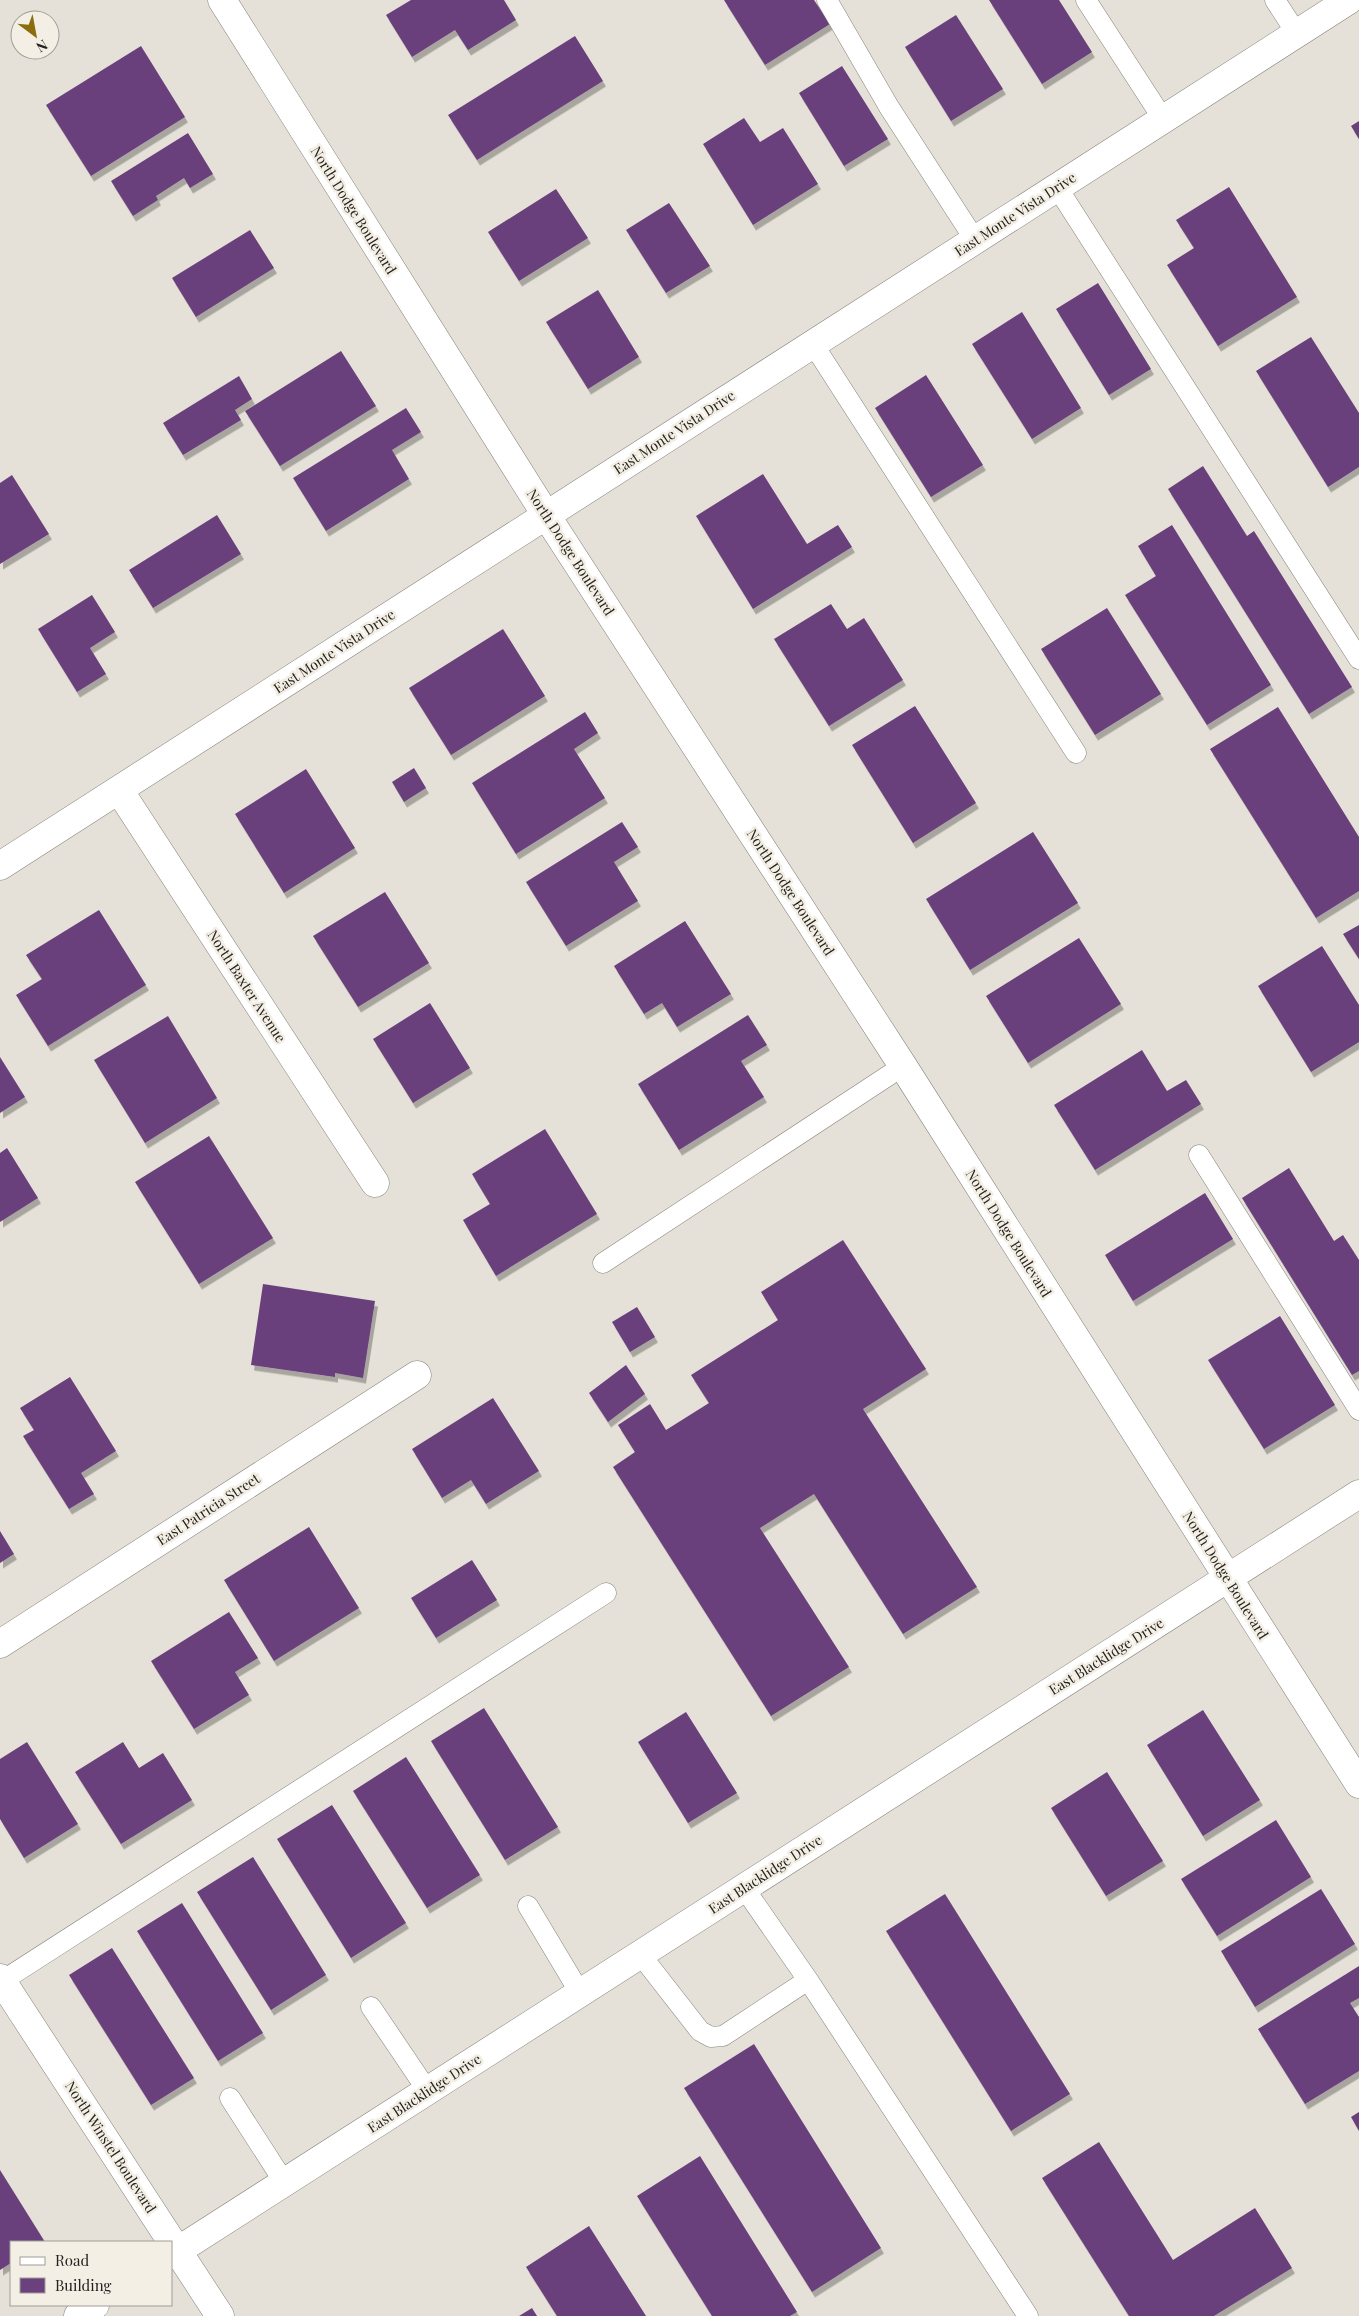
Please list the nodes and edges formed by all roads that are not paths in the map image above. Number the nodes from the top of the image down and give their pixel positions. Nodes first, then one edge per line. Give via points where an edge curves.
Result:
1 (222, 0) edge
2 (827, 0) edge
3 (1086, 0) edge
4 (1275, 0) edge
5 (1349, 0) edge
6 (1297, 34) junction
7 (1163, 119) junction
8 (1057, 187) junction
9 (975, 240) junction
10 (813, 344) junction
11 (546, 515) junction
12 (1359, 659) edge
13 (1076, 753) dead end
14 (119, 790) junction
15 (0, 866) edge
16 (904, 1066) junction
17 (1199, 1155) dead end
18 (375, 1183) dead end
19 (603, 1263) dead end
20 (416, 1374) dead end
21 (1359, 1410) edge
22 (1359, 1494) edge
23 (1228, 1578) junction
24 (606, 1593) dead end
25 (0, 1644) edge
26 (1359, 1784) edge
27 (744, 1888) junction
28 (528, 1906) dead end
29 (640, 1954) junction
30 (1, 1980) edge
31 (808, 1980) junction
32 (580, 1993) junction
33 (371, 2007) dead end
34 (428, 2090) junction
35 (230, 2098) dead end
36 (284, 2182) junction
37 (167, 2241) edge
38 (175, 2253) edge
39 (93, 2306) edge
40 (78, 2316) edge
41 (220, 2316) edge
42 (1028, 2316) edge

1 - 11 street, North Dodge Boulevard
2 - 9 lane via 890,107
3 - 7 lane
4 - 6 lane
5 - 6 street, East Monte Vista Drive
6 - 7 street, East Monte Vista Drive
7 - 8 street, East Monte Vista Drive
8 - 9 street, East Monte Vista Drive
8 - 12 lane
9 - 10 street, East Monte Vista Drive
10 - 11 street, East Monte Vista Drive
10 - 13 lane
11 - 14 street, East Monte Vista Drive
11 - 16 street, North Dodge Boulevard
14 - 15 street, East Monte Vista Drive
14 - 18 street, North Baxter Avenue
16 - 19 lane
16 - 23 street, North Dodge Boulevard
17 - 21 lane
20 - 25 street, East Patricia Street
22 - 23 street, East Blacklidge Drive
23 - 26 street, North Dodge Boulevard
23 - 27 street, East Blacklidge Drive
24 - 30 lane
27 - 29 street, East Blacklidge Drive
27 - 31 lane
28 - 32 lane
29 - 31 lane via 700,2031 711,2037 723,2036
29 - 32 street, East Blacklidge Drive
30 - 37 street, North Winstel Boulevard
31 - 42 lane
32 - 34 street, East Blacklidge Drive
33 - 34 lane
34 - 36 street, East Blacklidge Drive
35 - 36 lane
36 - 38 street, East Blacklidge Drive
38 - 41 street, North Winstel Boulevard
39 - 40 street

